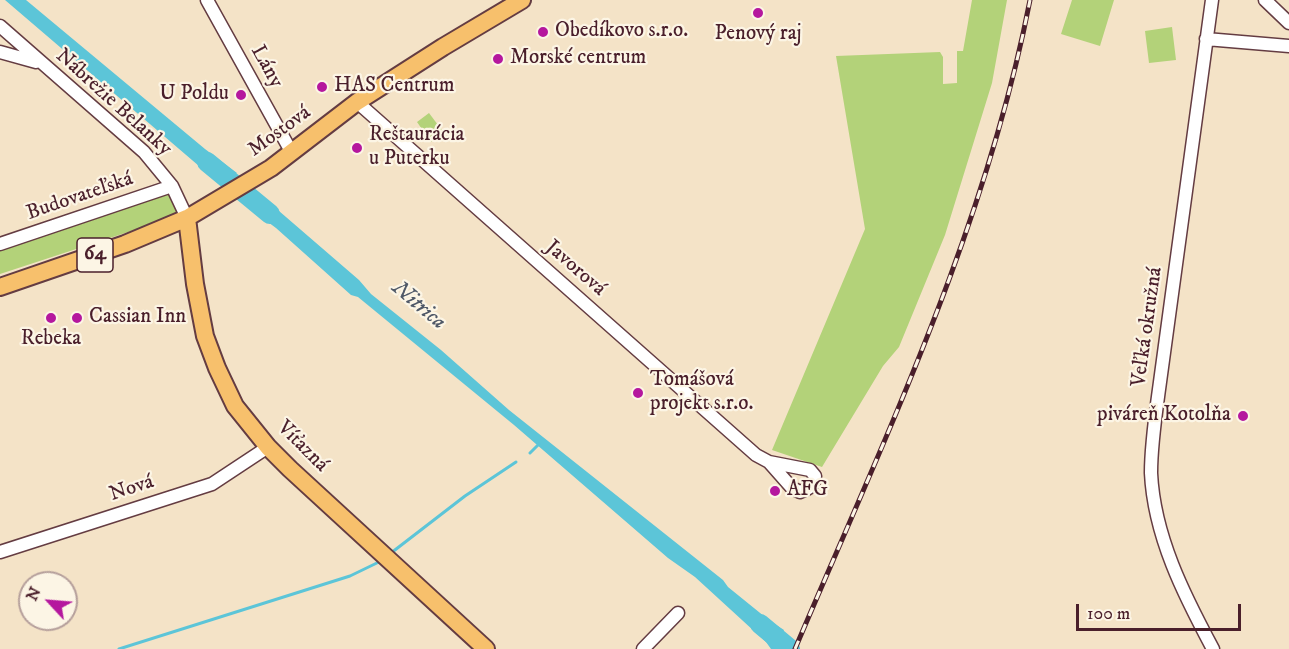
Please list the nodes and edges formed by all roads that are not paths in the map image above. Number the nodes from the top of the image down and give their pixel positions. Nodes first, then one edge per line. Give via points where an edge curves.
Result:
1 (207, 0) edge
2 (522, 0) edge
3 (1212, 0) edge
4 (1265, 0) edge
5 (1289, 23) edge
6 (0, 26) edge
7 (1206, 39) junction
8 (1289, 46) edge
9 (0, 52) edge
10 (40, 62) junction
11 (357, 102) junction
12 (291, 153) junction
13 (172, 186) junction
14 (187, 218) junction
15 (0, 244) edge
16 (0, 287) edge
17 (268, 447) junction
18 (769, 462) dead end
19 (0, 552) edge
20 (678, 613) dead end
21 (486, 649) edge
22 (643, 649) edge
23 (1213, 649) edge

1 - 12 street, Lány
2 - 11 main road, Mostová / 64
3 - 7 street, Veľká okružná
4 - 5 street
6 - 10 street, Nábrežie Belanky
7 - 8 street
7 - 23 street, Veľká okružná via 1152,444 1152,474 1164,542
9 - 10 street
10 - 13 street, Nábrežie Belanky via 144,152
11 - 12 main road, Mostová / 64
11 - 18 street, Javorová
12 - 14 main road, Mostová / 64
13 - 14 street, Nábrežie Belanky
13 - 15 street, Budovateľská
14 - 16 main road, 64
14 - 17 main road, Víťazná via 205,336 235,406
17 - 19 street, Nová via 212,484
17 - 21 main road, Víťazná
20 - 22 street

